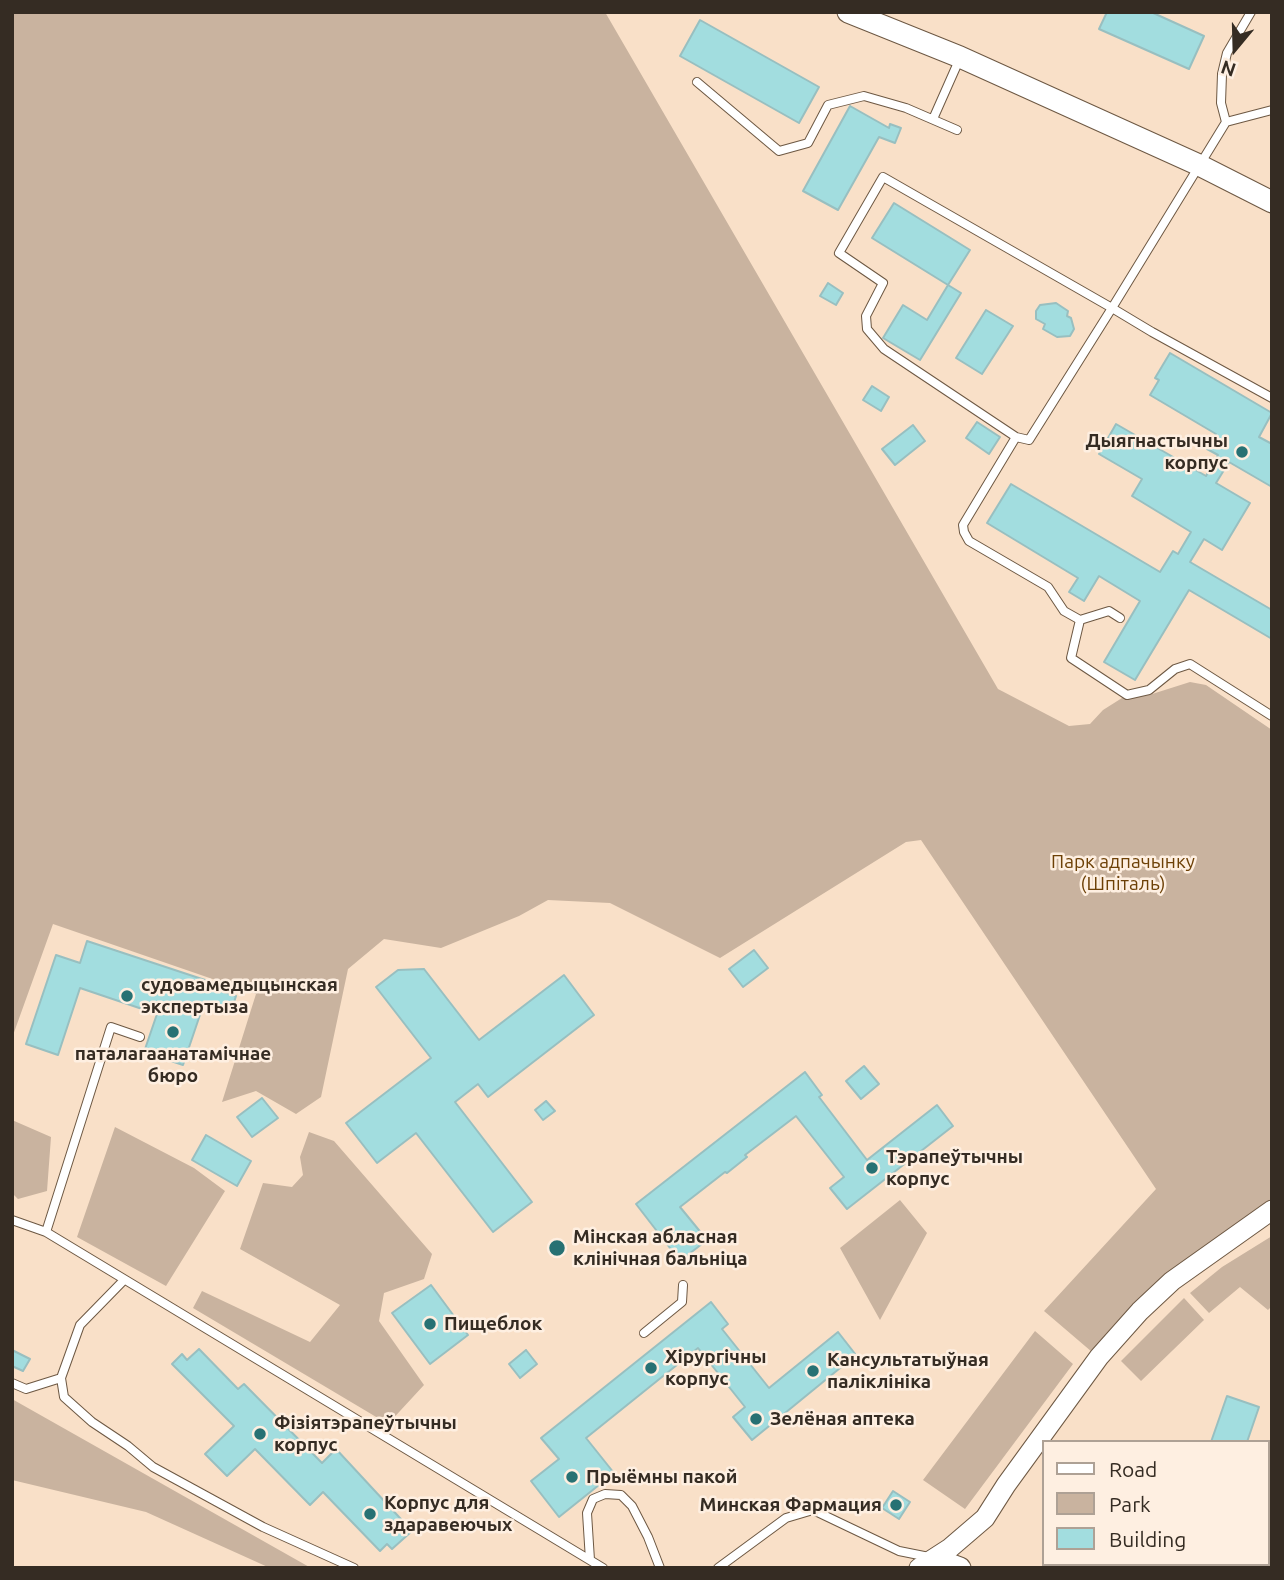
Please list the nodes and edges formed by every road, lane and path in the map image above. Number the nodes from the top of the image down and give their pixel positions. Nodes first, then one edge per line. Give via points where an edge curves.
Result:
1 (848, 12) edge
2 (1251, 12) edge
3 (960, 57) junction
4 (697, 82) dead end
5 (1272, 110) edge
6 (933, 120) junction
7 (1226, 122) junction
8 (957, 130) dead end
9 (1199, 165) junction
10 (1272, 202) edge
11 (1112, 308) junction
12 (1272, 398) edge
13 (1016, 437) junction
14 (1120, 618) dead end
15 (1080, 620) junction
16 (1272, 716) edge
17 (140, 1037) dead end
18 (1272, 1210) edge
19 (12, 1220) edge
20 (46, 1232) junction
21 (124, 1280) junction
22 (683, 1285) dead end
23 (644, 1334) dead end
24 (61, 1378) junction
25 (12, 1383) edge
26 (590, 1560) junction
27 (928, 1563) edge
28 (354, 1568) edge
29 (603, 1568) edge
30 (660, 1568) edge
31 (718, 1568) edge
32 (960, 1568) edge

1 - 3 main road
2 - 7 lane via 1227,53 1222,74
3 - 6 lane
3 - 9 main road
4 - 6 lane via 779,151 808,143 828,105 864,96
5 - 7 lane
6 - 8 lane
7 - 9 lane
9 - 10 main road
9 - 11 lane
11 - 12 lane
11 - 13 lane via 1029,440
11 - 13 lane via 883,177 839,253 883,283 866,316 867,329 884,349
13 - 15 lane via 963,525 964,532 969,541 1048,587 1064,611
14 - 15 lane via 1109,611
15 - 16 lane via 1071,657 1127,695 1149,690 1175,669 1190,664
17 - 20 lane via 111,1027
18 - 27 street via 1172,1281 1140,1311 1099,1357 985,1518
19 - 20 lane
20 - 21 lane
21 - 24 lane via 80,1325
21 - 26 lane
22 - 23 lane via 682,1303
24 - 25 lane via 26,1390
24 - 28 lane via 64,1397 153,1467 263,1527
26 - 29 lane
26 - 30 lane via 587,1513 593,1499 621,1495 632,1506
27 - 31 lane via 813,1510 786,1518
27 - 32 main road

